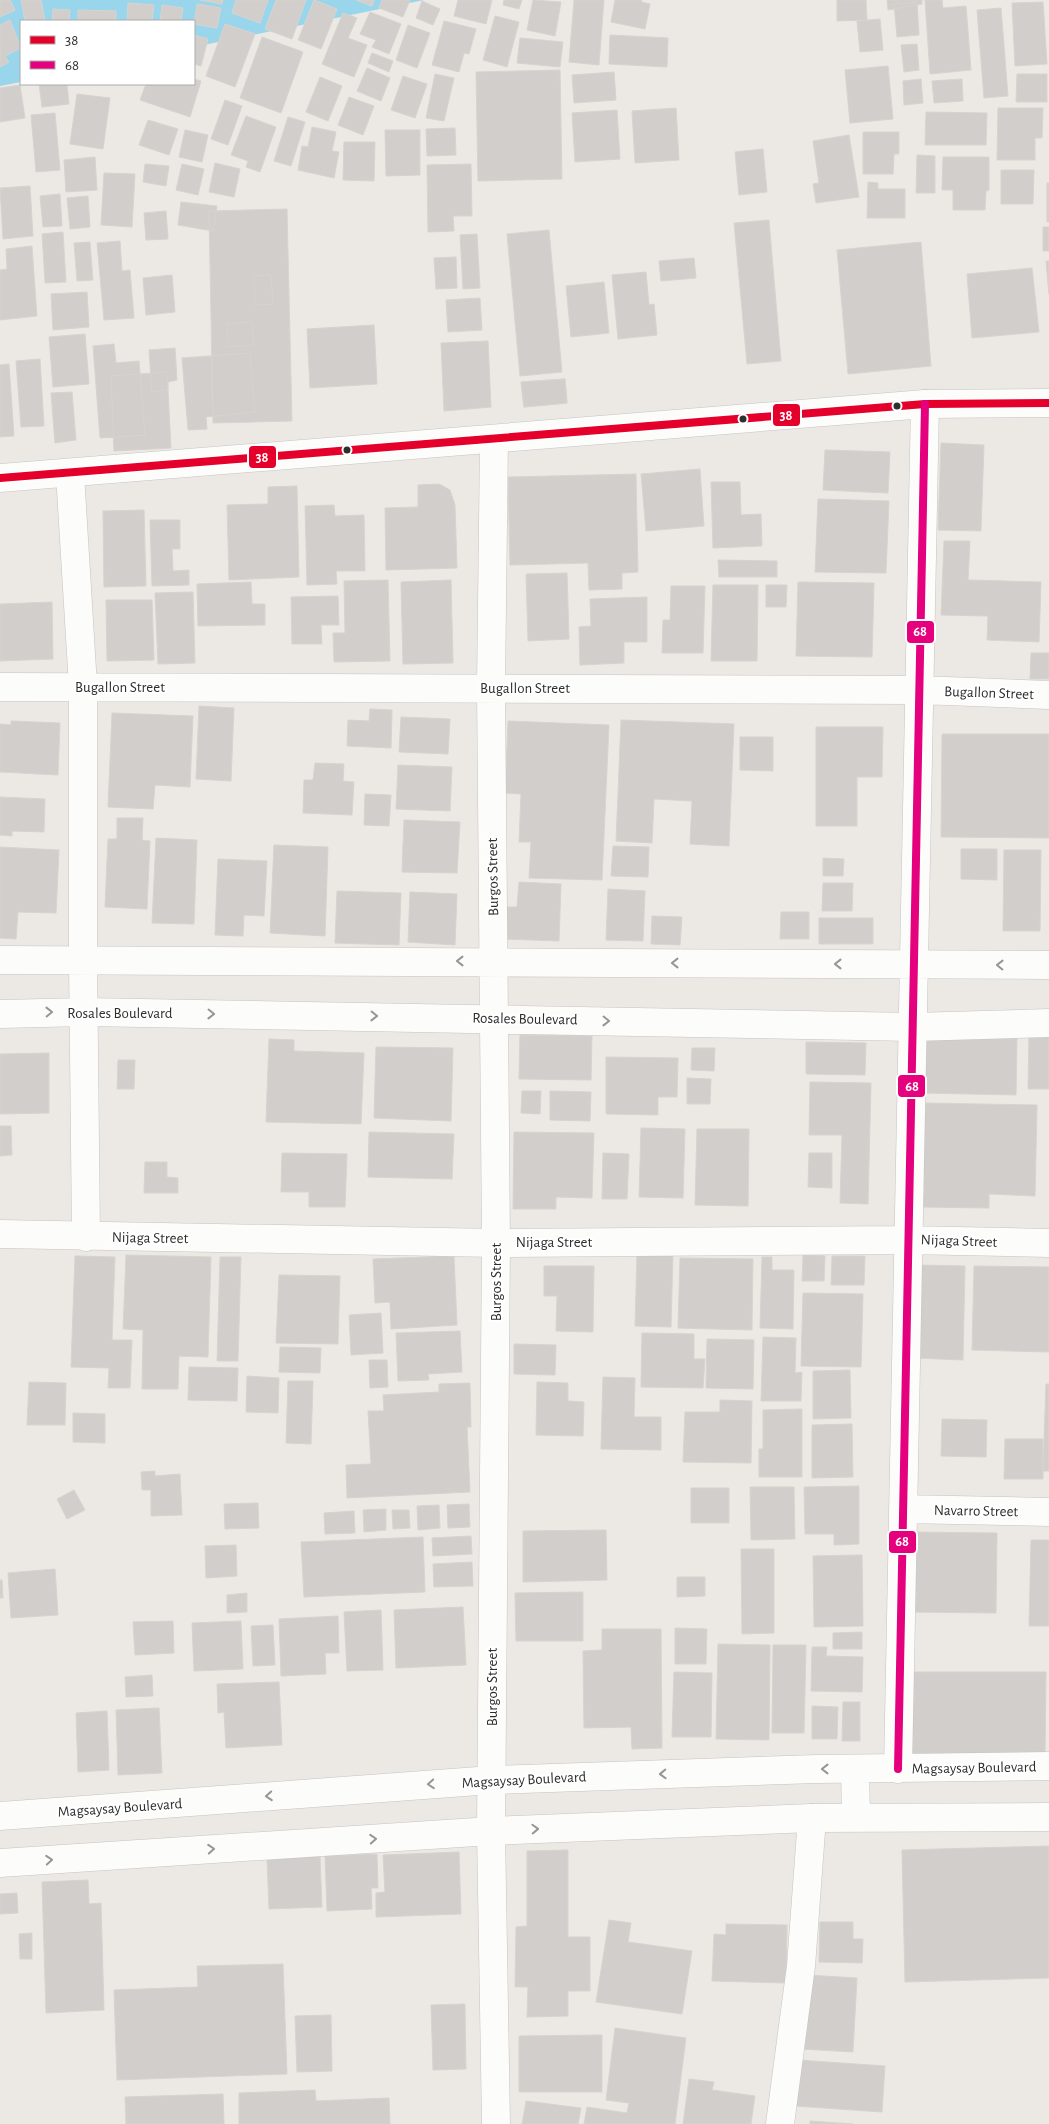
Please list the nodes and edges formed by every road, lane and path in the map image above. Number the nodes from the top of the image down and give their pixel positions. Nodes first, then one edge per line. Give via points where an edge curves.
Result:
1 (1049, 403) edge
2 (925, 404) junction
3 (494, 440) junction
4 (70, 474) junction
5 (0, 478) edge
6 (83, 686) junction
7 (0, 687) edge
8 (491, 688) junction
9 (920, 690) junction
10 (1049, 695) edge
11 (83, 959) junction
12 (0, 960) edge
13 (493, 962) junction
14 (914, 964) junction
15 (1049, 965) edge
16 (85, 1012) junction
17 (0, 1014) edge
18 (494, 1018) junction
19 (1049, 1023) edge
20 (913, 1027) junction
21 (0, 1234) edge
22 (86, 1237) junction
23 (908, 1240) junction
24 (496, 1243) junction
25 (1049, 1243) edge
26 (903, 1509) junction
27 (1049, 1512) edge
28 (1049, 1766) edge
29 (855, 1769) junction
30 (898, 1769) junction
31 (492, 1780) junction
32 (0, 1816) edge
33 (1049, 1817) edge
34 (812, 1818) junction
35 (856, 1818) junction
36 (491, 1831) junction
37 (0, 1863) edge
38 (496, 2124) edge
39 (780, 2124) edge

1 - 2 street
2 - 3 street
2 - 9 street
3 - 4 street
3 - 8 street, Burgos Street
4 - 5 street
4 - 6 street
6 - 7 street, Bugallon Street
6 - 8 street, Bugallon Street
6 - 11 street
8 - 9 street, Bugallon Street
8 - 13 street, Burgos Street
9 - 10 street, Bugallon Street
9 - 14 street
11 - 12 street
13 -> 11 street
11 - 16 street
14 -> 13 street
13 - 18 street, Burgos Street
15 -> 14 street
14 - 20 street
17 -> 16 street, Rosales Boulevard
16 -> 18 street, Rosales Boulevard
16 - 22 street
18 -> 20 street, Rosales Boulevard
18 - 24 street, Burgos Street
19 - 20 street, Rosales Boulevard
20 - 23 street
21 - 22 street, Nijaga Street
22 - 24 street, Nijaga Street
23 - 24 street, Nijaga Street
23 - 25 street, Nijaga Street
23 - 26 street
24 - 31 street, Burgos Street
26 - 27 street, Navarro Street
26 - 30 street
28 - 30 street, Magsaysay Boulevard
29 - 30 street, Magsaysay Boulevard
29 -> 31 street, Magsaysay Boulevard
29 - 35 street
31 -> 32 street, Magsaysay Boulevard
31 - 36 street, Burgos Street
33 - 35 street
34 - 35 street
36 -> 34 street
34 - 39 street via 801,1966
37 -> 36 street
36 - 38 street, Burgos Street

